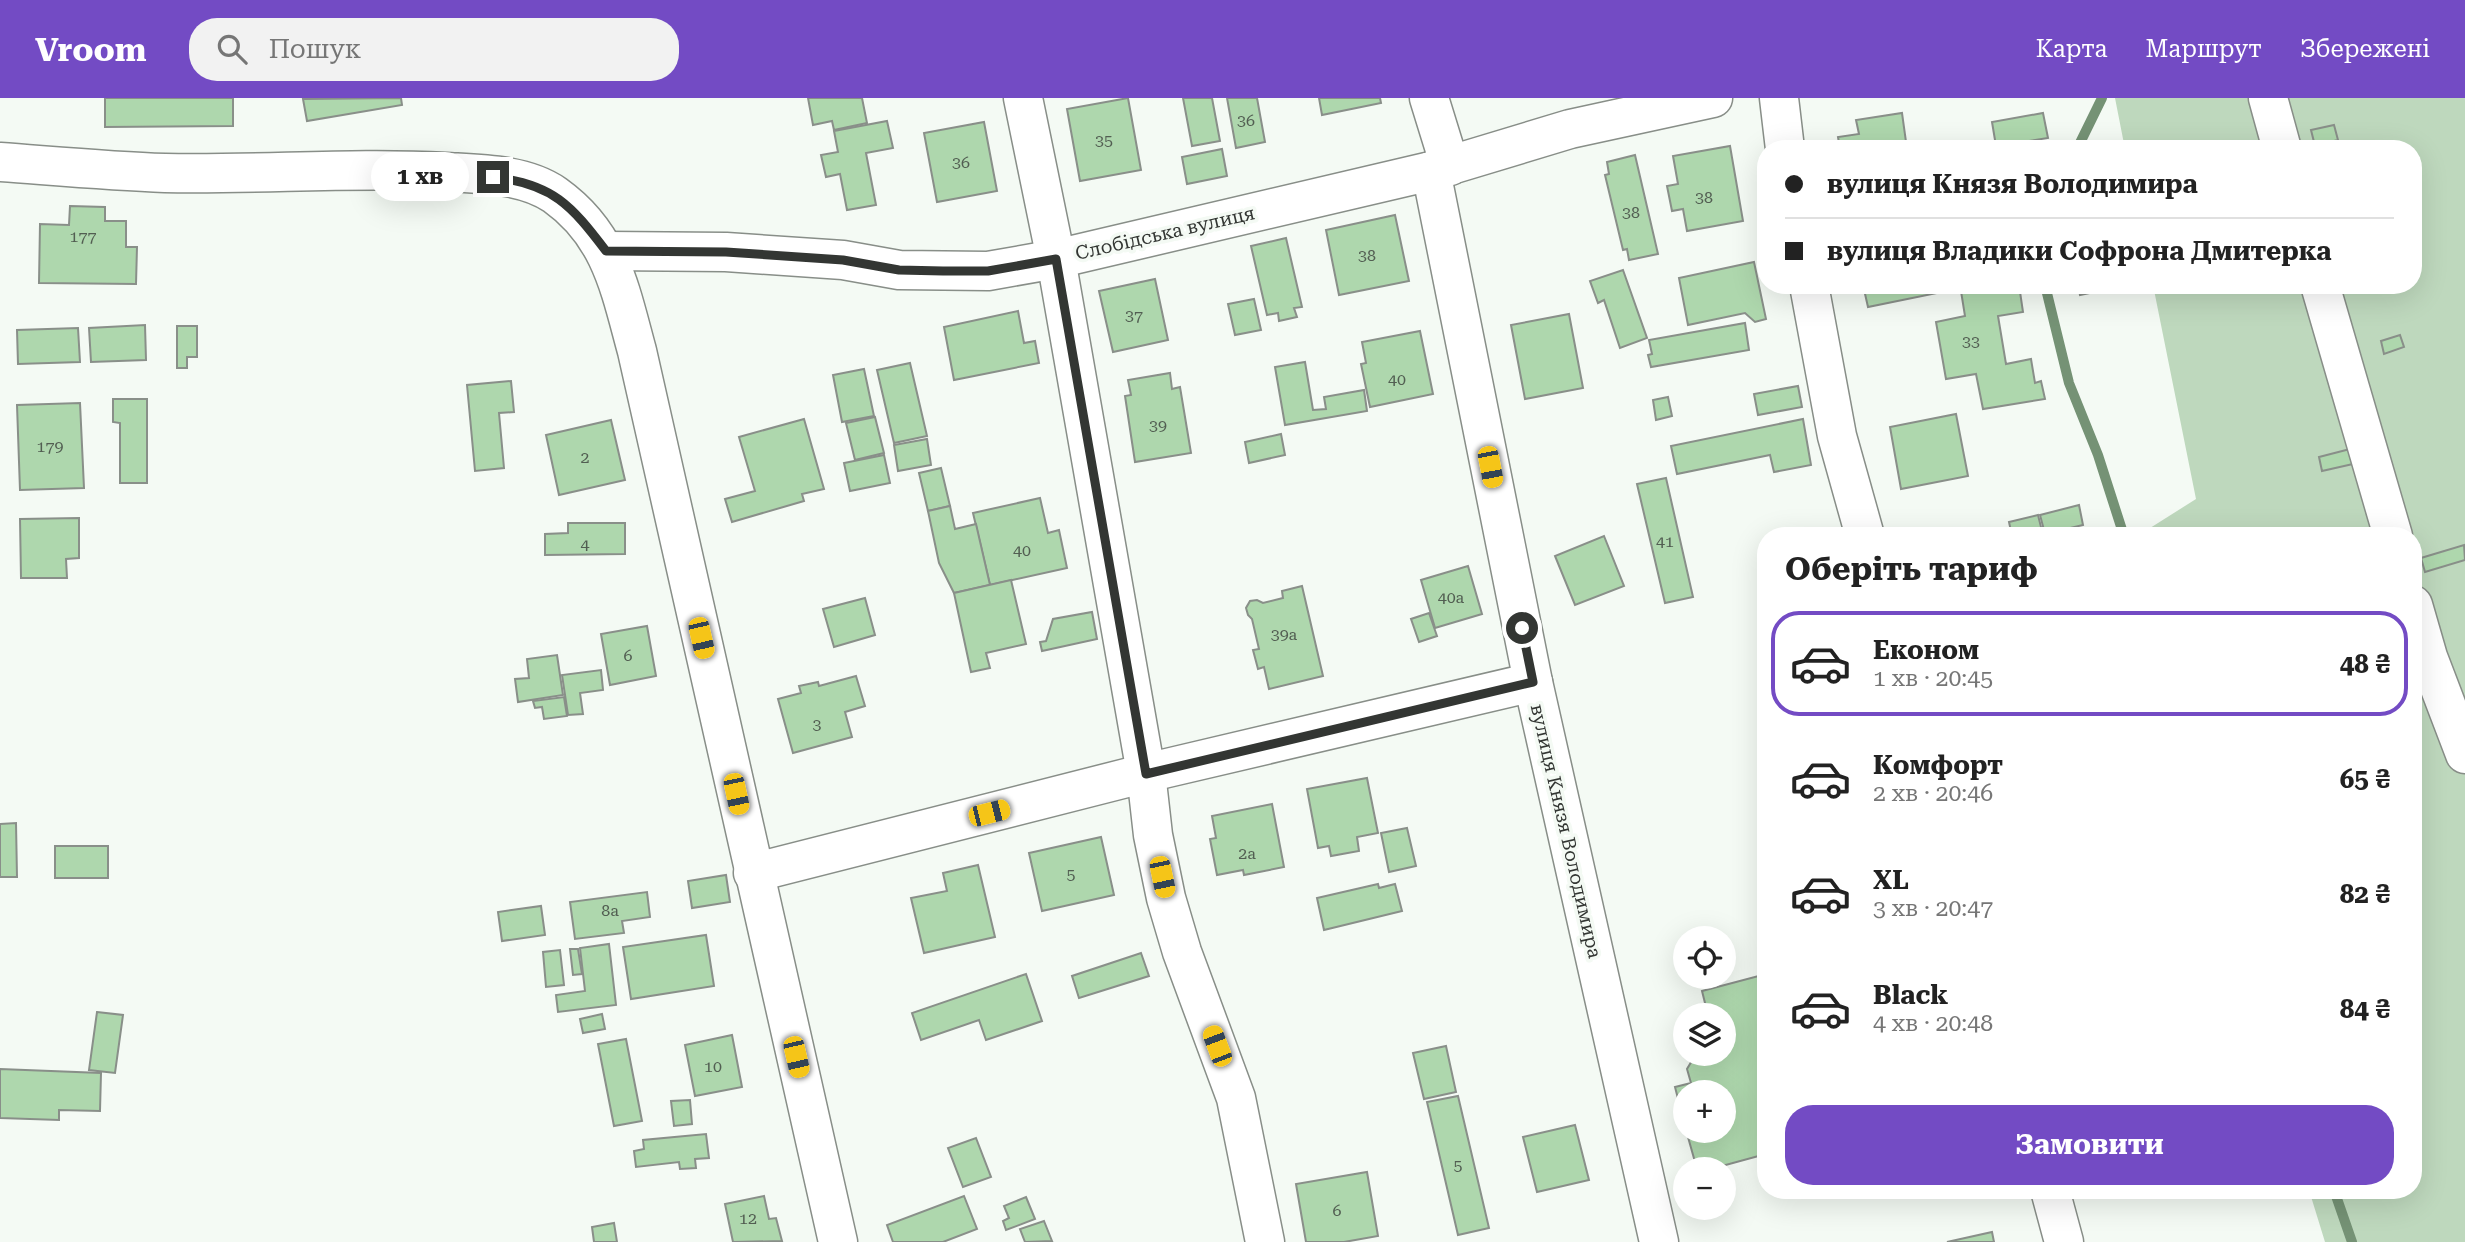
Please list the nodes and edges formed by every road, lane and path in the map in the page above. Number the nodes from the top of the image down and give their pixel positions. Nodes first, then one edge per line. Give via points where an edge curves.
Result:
1 (1023, 98) edge
2 (1429, 98) edge
3 (1713, 98) edge
4 (1779, 98) edge
5 (2268, 98) edge
6 (1784, 140) edge
7 (2280, 140) edge
8 (0, 162) edge
9 (1441, 169) junction
10 (606, 251) junction
11 (1056, 259) junction
12 (1811, 294) edge
13 (2323, 294) edge
14 (1862, 527) edge
15 (2390, 527) edge
16 (2422, 636) edge
17 (1533, 682) junction
18 (2465, 754) edge
19 (1146, 774) junction
20 (753, 873) junction
21 (2052, 1199) edge
22 (838, 1242) edge
23 (1265, 1242) edge
24 (1660, 1242) edge
25 (2064, 1242) edge

1 - 11 street
2 - 9 street, вулиця Князя Володимира
3 - 9 street, Слобідська вулиця via 1570,129
4 - 6 street
5 - 7 street
8 - 10 street via 166,173 393,169 515,179 556,196
9 - 11 street, Слобідська вулиця
9 - 17 street, вулиця Князя Володимира
10 - 11 street, Слобідська вулиця via 726,252 943,271 988,271
10 - 20 street via 637,351
11 - 19 street
12 - 14 street via 1837,436
13 - 15 street
16 - 18 street
17 - 19 street
17 - 24 street, вулиця Князя Володимира
19 - 20 street
19 - 23 street via 1166,898 1236,1098
20 - 22 street
21 - 25 street

